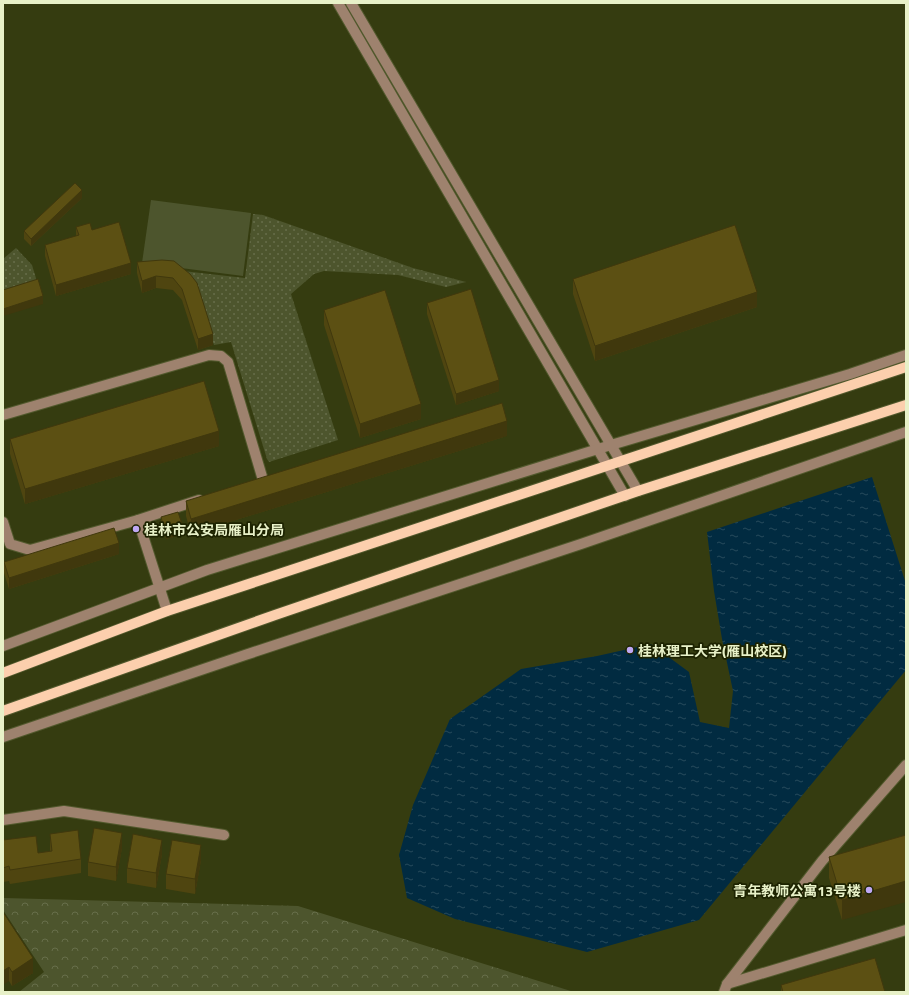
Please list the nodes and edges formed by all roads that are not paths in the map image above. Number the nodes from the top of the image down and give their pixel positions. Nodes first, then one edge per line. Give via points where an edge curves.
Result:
1 (338, 3) edge
2 (351, 3) edge
3 (906, 355) edge
4 (906, 367) edge
5 (906, 405) edge
6 (3, 414) edge
7 (906, 432) edge
8 (611, 445) junction
9 (598, 449) junction
10 (621, 461) junction
11 (608, 466) junction
12 (263, 480) edge
13 (638, 491) junction
14 (212, 496) edge
15 (625, 496) junction
16 (138, 520) junction
17 (3, 522) edge
18 (160, 588) junction
19 (167, 611) junction
20 (3, 646) edge
21 (3, 673) edge
22 (3, 711) edge
23 (3, 737) edge
24 (906, 765) edge
25 (3, 820) edge
26 (224, 835) dead end
27 (906, 930) edge
28 (725, 988) edge

1 - 9 street
2 - 8 street
3 - 8 street
4 - 10 main road
5 - 13 main road
6 - 12 street via 209,355 222,356 228,362
7 - 23 street via 581,544
8 - 9 street
8 - 10 street
9 - 11 street
9 - 18 street via 207,570
10 - 11 main road
10 - 13 street
11 - 15 street
11 - 19 main road
13 - 15 main road
14 - 16 street
15 - 22 main road
16 - 17 street via 30,550 10,544
16 - 18 street
18 - 19 street
18 - 20 street
19 - 21 main road
24 - 28 street via 822,861
25 - 26 street via 64,811
27 - 28 street

